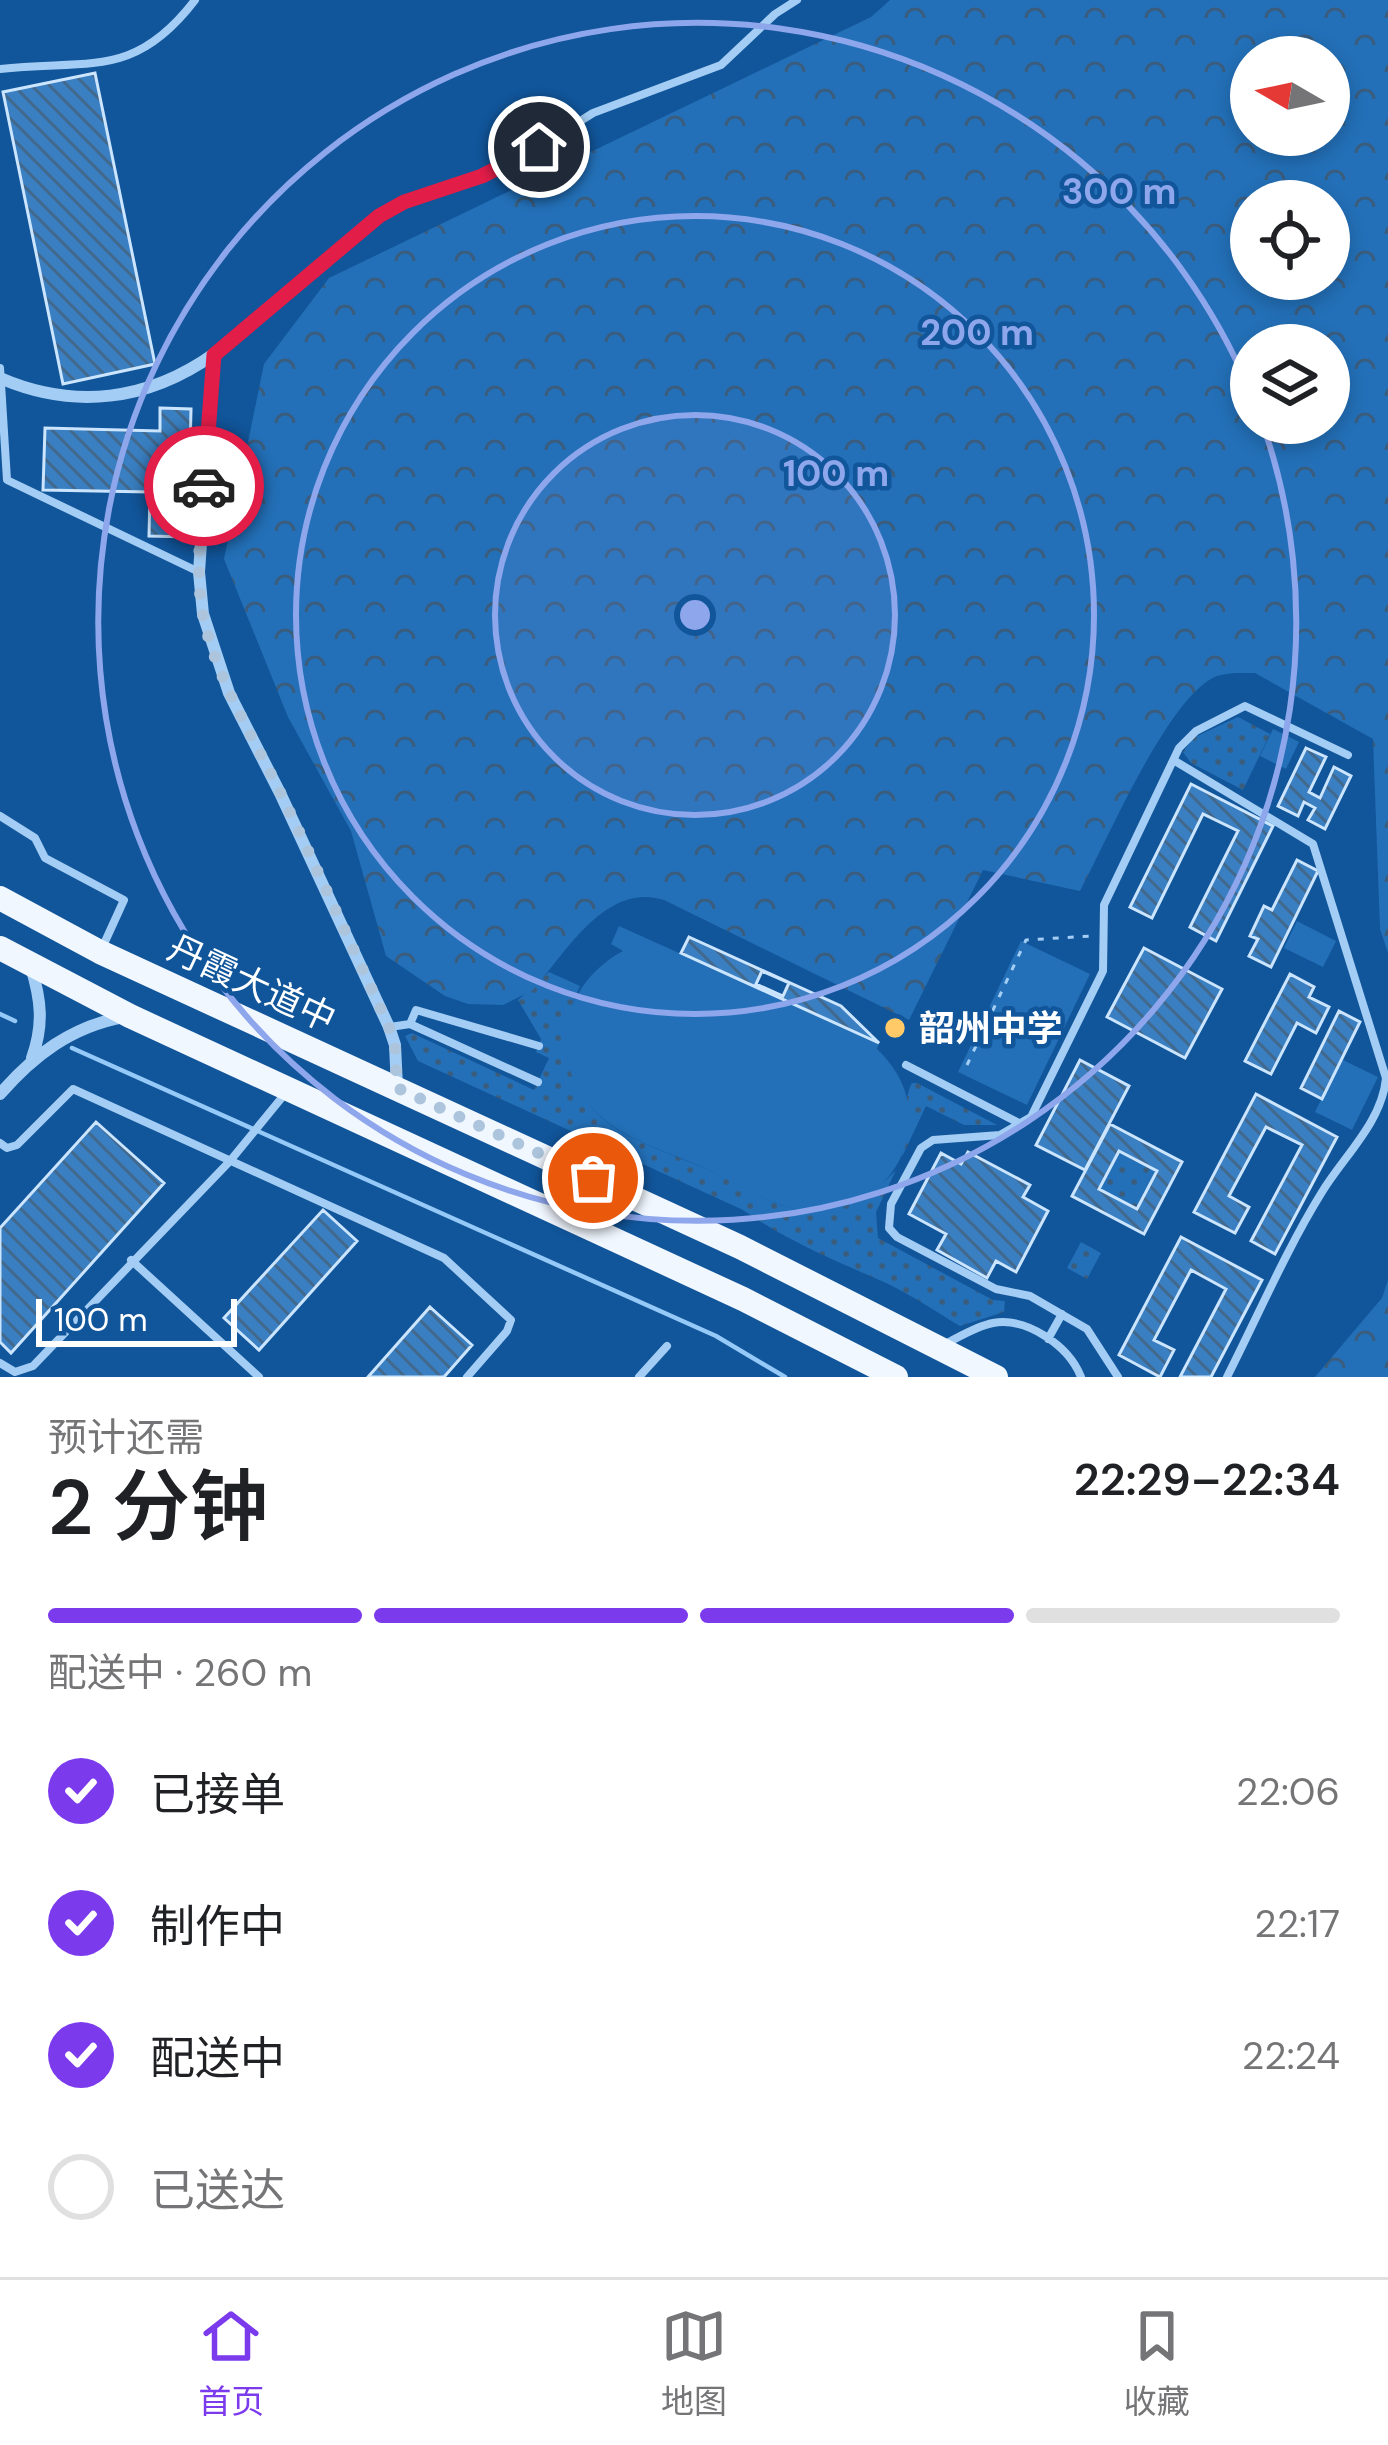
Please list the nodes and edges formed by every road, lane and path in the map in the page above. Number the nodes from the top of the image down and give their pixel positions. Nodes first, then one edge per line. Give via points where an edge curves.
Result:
1 (195, 0) edge
2 (797, 0) edge
3 (0, 69) edge
4 (214, 355) junction
5 (1, 375) edge
6 (199, 572) junction
7 (1348, 755) dead end
8 (1174, 761) junction
9 (0, 816) edge
10 (0, 898) edge
11 (1103, 935) junction
12 (0, 948) edge
13 (100, 952) junction
14 (31, 967) junction
15 (130, 1016) junction
16 (410, 1024) junction
17 (389, 1027) junction
18 (539, 1046) dead end
19 (31, 1059) junction
20 (906, 1065) dead end
21 (967, 1065) dead end
22 (538, 1082) dead end
23 (397, 1088) junction
24 (288, 1089) junction
25 (0, 1094) edge
26 (1022, 1125) junction
27 (0, 1143) edge
28 (230, 1161) junction
29 (131, 1260) junction
30 (1062, 1313) junction
31 (1048, 1339) junction
32 (667, 1346) dead end
33 (940, 1346) junction
34 (0, 1363) edge
35 (259, 1377) edge
36 (466, 1377) edge
37 (639, 1377) edge
38 (896, 1377) edge
39 (995, 1377) edge
40 (1081, 1377) edge
41 (1118, 1377) edge
42 (1227, 1377) edge

1 - 3 lane via 156,43 131,55
2 - 4 lane via 721,65 592,113 482,176 379,216
4 - 5 street via 158,386 108,397 51,394
4 - 6 street
5 - 6 lane via 7,480
6 - 17 street via 203,614 229,693
7 - 8 lane via 1245,706 1196,730
8 - 11 lane via 1104,904
8 - 42 lane via 1313,844 1386,1078 1356,1148 1323,1190
9 - 13 lane via 35,838 45,858 124,900
10 - 13 main road, 丹霞大道中
11 - 21 path via 1026,940
11 - 26 lane via 1103,971
12 - 14 main road
13 - 23 main road, 丹霞大道中
14 - 15 main road
14 - 19 street via 42,1024
15 - 19 street via 85,1028
15 - 24 main road
16 - 17 lane
16 - 18 lane via 416,1010
16 - 22 lane
17 - 23 street
19 - 25 street
20 - 26 lane
23 - 33 main road, 丹霞大道中
24 - 28 lane
24 - 38 main road
26 - 30 lane via 920,1148 891,1204 889,1228 996,1289
27 - 28 lane via 17,1145 73,1089
28 - 29 lane
28 - 36 lane via 444,1258 506,1313 510,1327
29 - 34 lane via 29,1369
29 - 35 lane
30 - 31 lane
30 - 41 lane via 1095,1337
31 - 33 lane via 999,1322
31 - 40 lane via 1070,1354
32 - 37 lane
33 - 39 main road, 丹霞大道中

